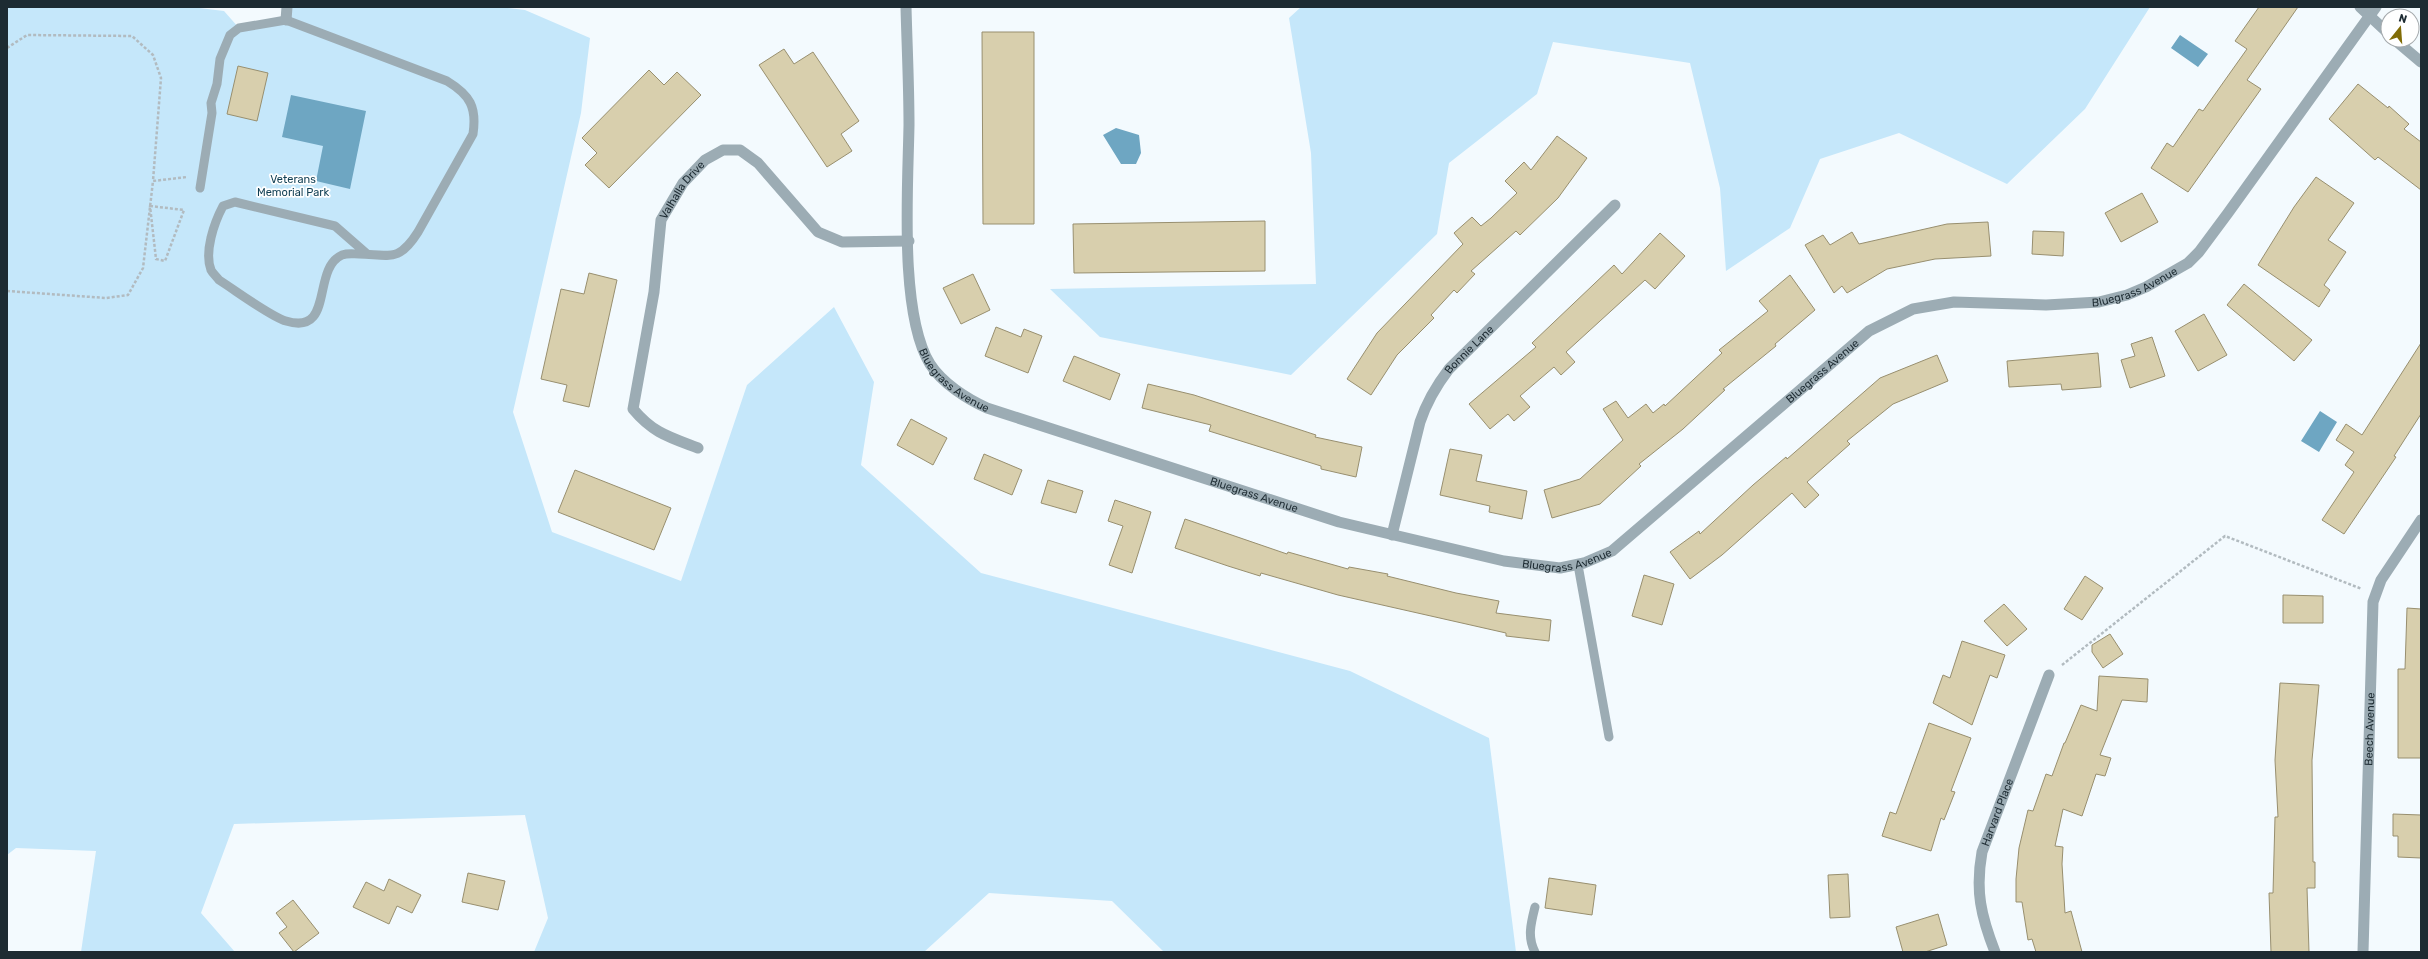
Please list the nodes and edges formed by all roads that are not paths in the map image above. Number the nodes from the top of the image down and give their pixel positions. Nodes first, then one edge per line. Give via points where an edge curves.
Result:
1 (287, 7) edge
2 (906, 7) edge
3 (2360, 7) edge
4 (2373, 11) edge
5 (286, 20) junction
6 (2380, 21) edge
7 (2404, 48) edge
8 (2421, 62) edge
9 (200, 188) dead end
10 (1615, 205) dead end
11 (909, 242) junction
12 (367, 254) junction
13 (698, 448) dead end
14 (2421, 520) edge
15 (1392, 535) junction
16 (1578, 565) junction
17 (2049, 676) road end
18 (1609, 737) dead end
19 (1536, 907) dead end
20 (1535, 952) edge
21 (1995, 952) edge
22 (2363, 952) edge

1 - 5 street
2 - 11 street, Bluegrass Avenue
3 - 4 street
4 - 6 street
4 - 16 street, Bluegrass Avenue via 2228,213 2188,263 2146,287 2099,302 2046,305 1954,302 1914,309 1896,316 1869,331 1612,551
5 - 9 lane via 239,28 230,35 220,59 217,84 211,103 212,113
5 - 12 lane via 447,81 469,98 475,122 473,134 410,245 400,254 386,257
7 - 8 street
10 - 15 street, Bonnie Lane via 1449,369 1435,388 1420,422
11 - 13 street, Valhalla Drive via 842,242 818,232 758,163 740,150 723,150 705,160 683,184 661,220 654,292 633,408 645,424 666,436
11 - 15 street, Bluegrass Avenue via 913,311 926,355 944,379 977,403 1180,472 1338,522
12 - 12 lane via 335,226 235,202 223,206 216,218 209,254 211,271 219,280 285,321 299,324 310,321 318,312 328,268 335,258 347,253
14 - 22 street, Beech Avenue via 2381,580 2375,594 2371,628
15 - 16 street, Bluegrass Avenue via 1504,561 1551,569
16 - 18 lane
17 - 21 street, Harvard Place via 1982,852 1978,872 1978,899
19 - 20 lane via 1530,926 1531,944

